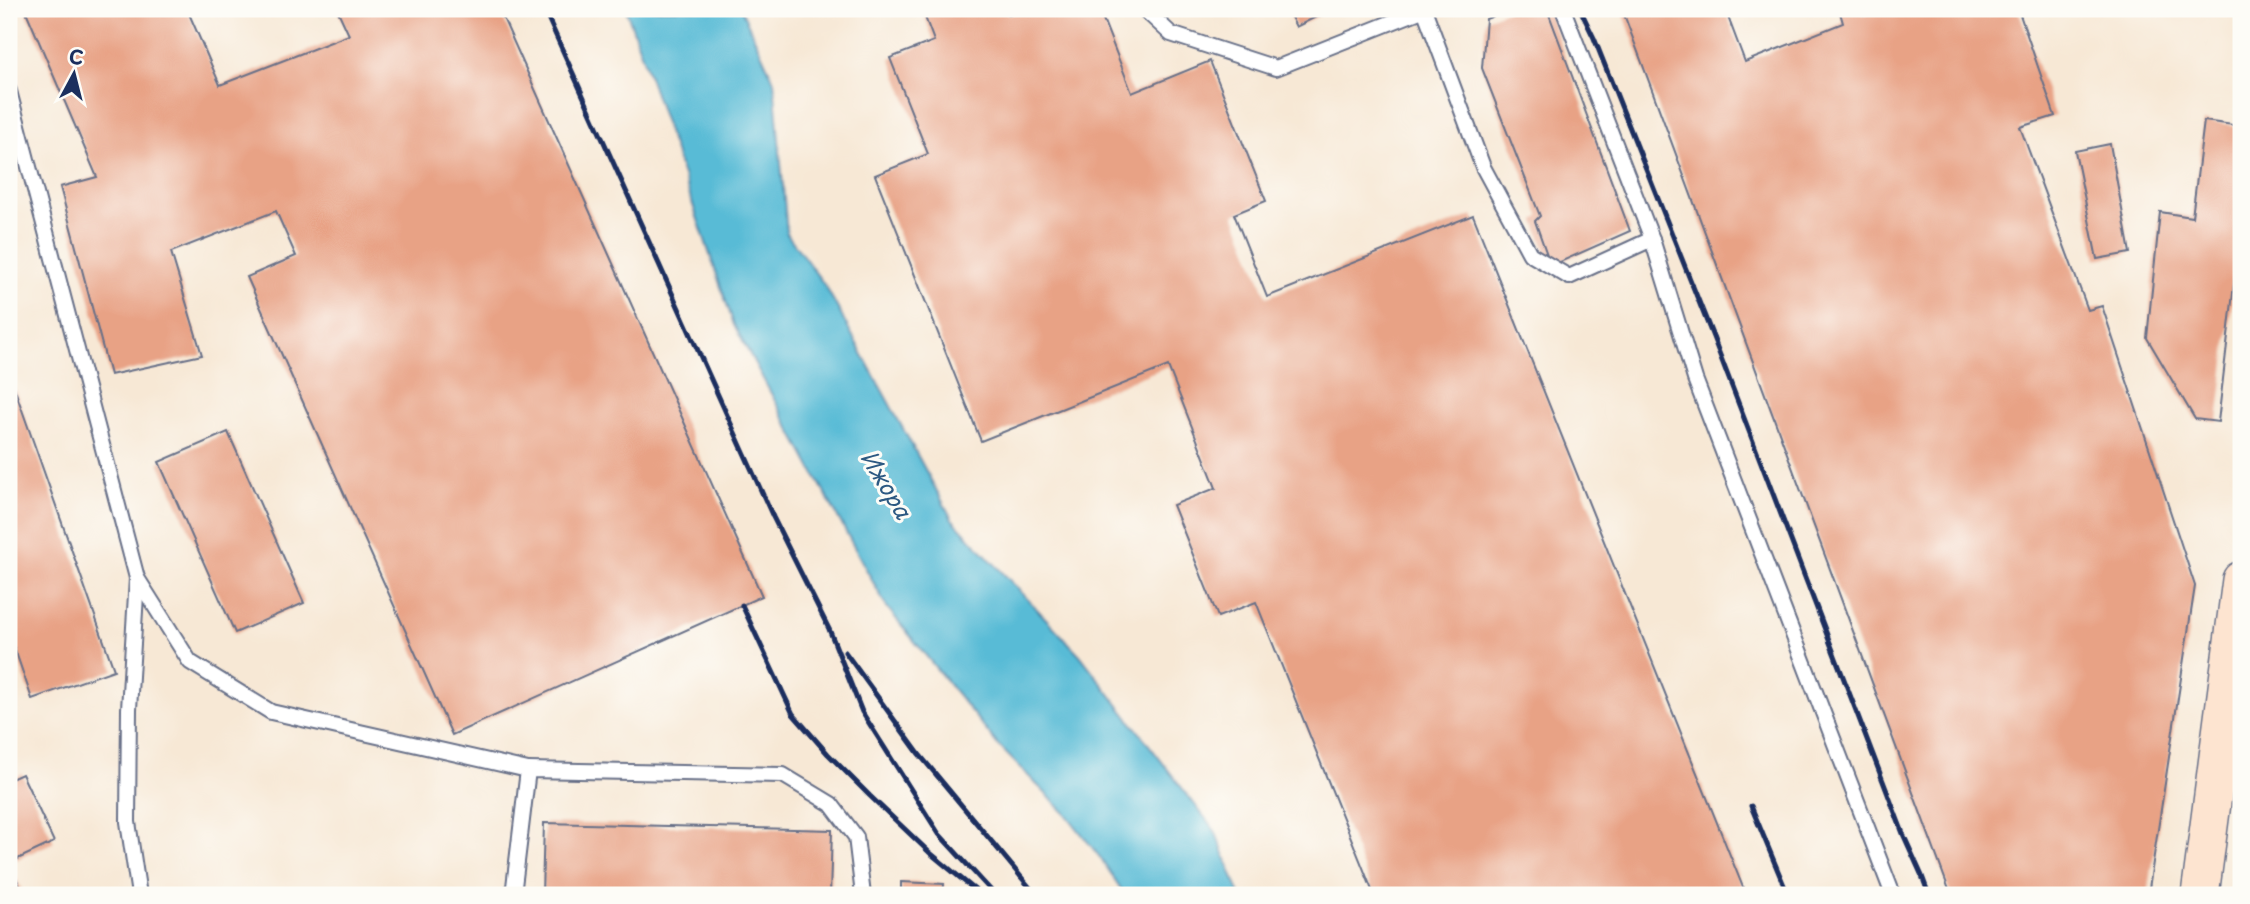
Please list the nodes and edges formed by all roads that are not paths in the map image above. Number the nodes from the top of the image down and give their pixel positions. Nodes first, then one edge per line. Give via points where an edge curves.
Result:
1 (1144, 9) edge
2 (1425, 9) edge
3 (1563, 9) edge
4 (9, 91) edge
5 (1652, 239) junction
6 (137, 578) junction
7 (2241, 580) edge
8 (528, 770) junction
9 (139, 895) edge
10 (513, 895) edge
11 (863, 895) edge
12 (1893, 895) edge
13 (2200, 895) edge

1 - 2 lane via 1171,34 1276,68
2 - 5 lane via 1483,167 1530,254 1569,277
3 - 5 lane
4 - 6 lane
5 - 12 lane via 1695,379
6 - 8 lane via 190,662 271,712
6 - 9 lane via 128,821
7 - 13 main road
8 - 10 lane
8 - 11 lane via 783,775 831,804 856,837

